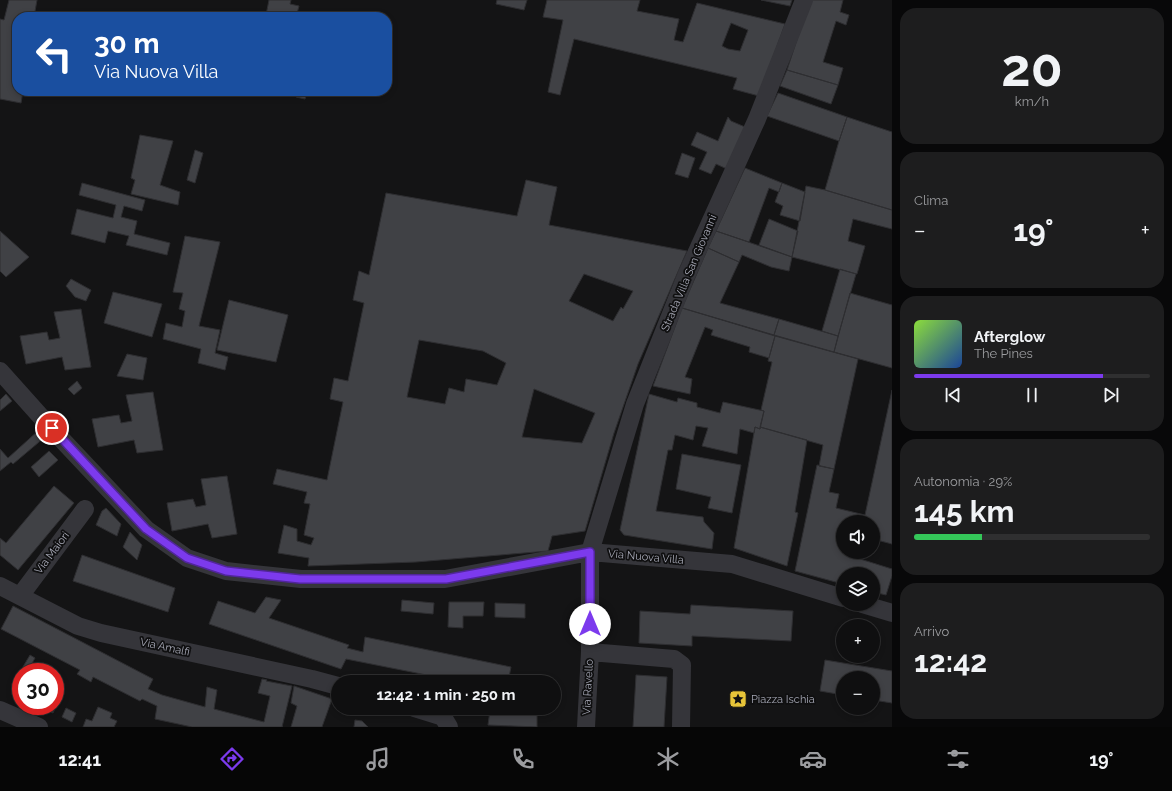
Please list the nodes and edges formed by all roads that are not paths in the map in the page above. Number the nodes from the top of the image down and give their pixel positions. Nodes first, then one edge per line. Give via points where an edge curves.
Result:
1 (804, 0) edge
2 (0, 370) edge
3 (85, 510) dead end
4 (590, 552) junction
5 (7, 593) edge
6 (836, 596) edge
7 (880, 609) edge
8 (892, 613) edge
9 (590, 652) junction
10 (331, 684) edge
11 (0, 710) edge
12 (437, 715) edge
13 (39, 727) edge
14 (449, 727) edge
15 (586, 727) edge
16 (681, 727) edge

1 - 4 street, Strada Villa San Giovanni via 757,119 686,276 635,404
2 - 4 street, Via Nuova Villa via 146,529 187,558 226,571 300,579 446,579
3 - 5 street, Via Maiori
4 - 6 street, Via Nuova Villa via 732,564
4 - 9 street, Via Ravello
5 - 10 street, Via Amalfi via 78,626 101,633
7 - 8 street
9 - 15 street, Via Ravello
9 - 16 street via 674,659 682,665
11 - 13 street
12 - 14 street via 443,717

